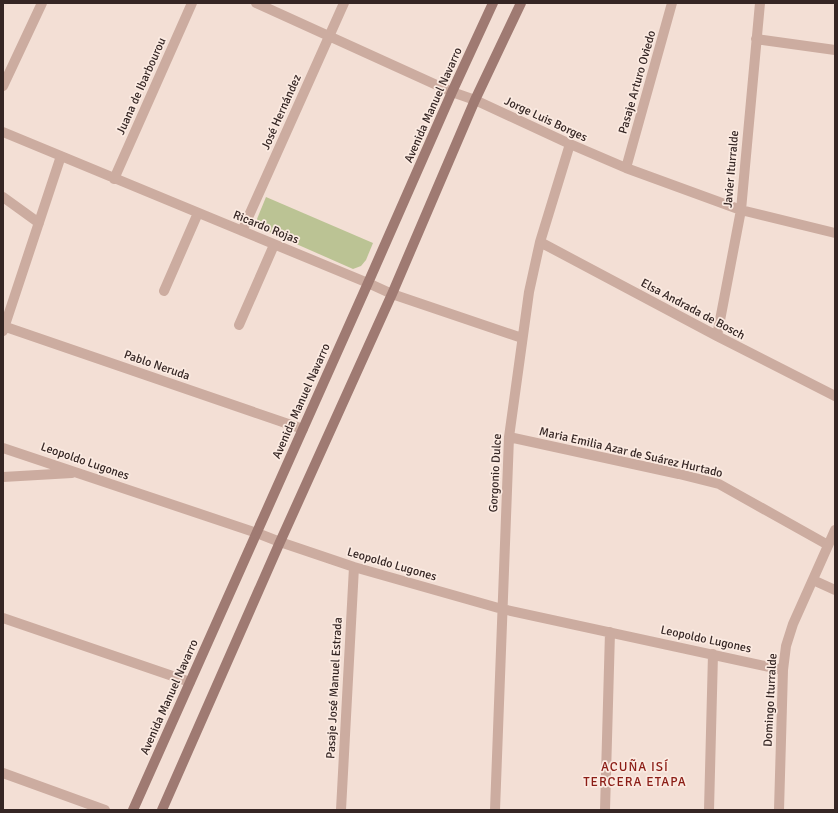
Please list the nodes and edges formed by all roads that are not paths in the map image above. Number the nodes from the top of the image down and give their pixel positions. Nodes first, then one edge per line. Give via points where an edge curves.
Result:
1 (42, 3) edge
2 (192, 3) edge
3 (256, 3) edge
4 (344, 3) edge
5 (493, 3) edge
6 (521, 3) edge
7 (672, 3) edge
8 (760, 3) edge
9 (329, 36) junction
10 (756, 39) junction
11 (835, 50) edge
12 (3, 86) edge
13 (452, 92) junction
14 (475, 100) junction
15 (3, 132) edge
16 (570, 144) junction
17 (61, 156) junction
18 (626, 168) junction
19 (114, 178) junction
20 (3, 197) edge
21 (741, 210) junction
22 (198, 213) junction
23 (39, 224) junction
24 (242, 231) junction
25 (835, 233) edge
26 (540, 242) junction
27 (274, 245) junction
28 (368, 283) junction
29 (164, 291) dead end
30 (392, 294) junction
31 (239, 325) dead end
32 (4, 328) edge
33 (717, 336) junction
34 (522, 338) junction
35 (835, 396) edge
36 (303, 429) junction
37 (509, 437) junction
38 (3, 448) edge
39 (78, 473) junction
40 (3, 477) edge
41 (835, 530) edge
42 (257, 533) junction
43 (280, 542) junction
44 (828, 545) junction
45 (354, 567) junction
46 (813, 580) junction
47 (835, 590) edge
48 (502, 609) junction
49 (3, 618) edge
50 (610, 632) junction
51 (713, 654) junction
52 (783, 670) junction
53 (190, 682) junction
54 (3, 773) edge
55 (105, 810) edge
56 (132, 810) edge
57 (162, 810) edge
58 (341, 810) edge
59 (495, 810) edge
60 (605, 810) edge
61 (709, 810) edge
62 (779, 810) edge

1 - 12 street
2 - 19 street, Juana de Ibarbourou
3 - 9 street, Jorge Luis Borges
4 - 9 street, José Hernández
5 - 13 main road, Avenida Manuel Navarro
6 - 14 main road
7 - 18 street, Pasaje Arturo Oviedo
8 - 10 street, Javier Iturralde
9 - 13 street, Jorge Luis Borges
9 - 24 street, José Hernández
10 - 11 street
10 - 21 street, Javier Iturralde
13 - 14 street, Jorge Luis Borges
13 - 28 main road, Avenida Manuel Navarro
14 - 16 street, Jorge Luis Borges
14 - 30 main road
15 - 17 street, Ricardo Rojas
16 - 18 street, Jorge Luis Borges
16 - 26 street, Gorgonio Dulce
17 - 19 street, Ricardo Rojas
17 - 23 street
18 - 21 street, Jorge Luis Borges
19 - 22 street, Ricardo Rojas
20 - 23 street
21 - 25 street, Jorge Luis Borges
21 - 33 street, Javier Iturralde
22 - 24 street, Ricardo Rojas
22 - 29 street
23 - 32 street
24 - 27 street, Ricardo Rojas
26 - 33 street, Elsa Andrada de Bosch
26 - 34 street, Gorgonio Dulce
27 - 28 street, Ricardo Rojas
27 - 31 street
28 - 30 street, Ricardo Rojas
28 - 36 main road, Avenida Manuel Navarro
30 - 34 street, Ricardo Rojas
30 - 43 main road
32 - 36 street, Pablo Neruda
33 - 35 street, Elsa Andrada de Bosch
34 - 37 street, Gorgonio Dulce
36 - 42 main road, Avenida Manuel Navarro
37 - 44 street, Maria Emilia Azar de Suárez Hurtado via 719,484
37 - 48 street, Gorgonio Dulce
38 - 39 street, Leopoldo Lugones
39 - 40 street
39 - 42 street, Leopoldo Lugones
41 - 44 street, Domingo Iturralde
42 - 43 street, Leopoldo Lugones
42 - 53 main road, Avenida Manuel Navarro
43 - 45 street, Leopoldo Lugones
43 - 57 main road
44 - 46 street, Domingo Iturralde
45 - 48 street, Leopoldo Lugones
45 - 58 street, Pasaje José Manuel Estrada
46 - 47 street
46 - 52 street, Domingo Iturralde via 793,624 786,646
48 - 50 street, Leopoldo Lugones
48 - 59 street, Gorgonio Dulce
49 - 53 street
50 - 51 street, Leopoldo Lugones
50 - 60 street
51 - 52 street, Leopoldo Lugones
51 - 61 street
52 - 62 street, Domingo Iturralde
53 - 56 main road, Avenida Manuel Navarro
54 - 55 street

